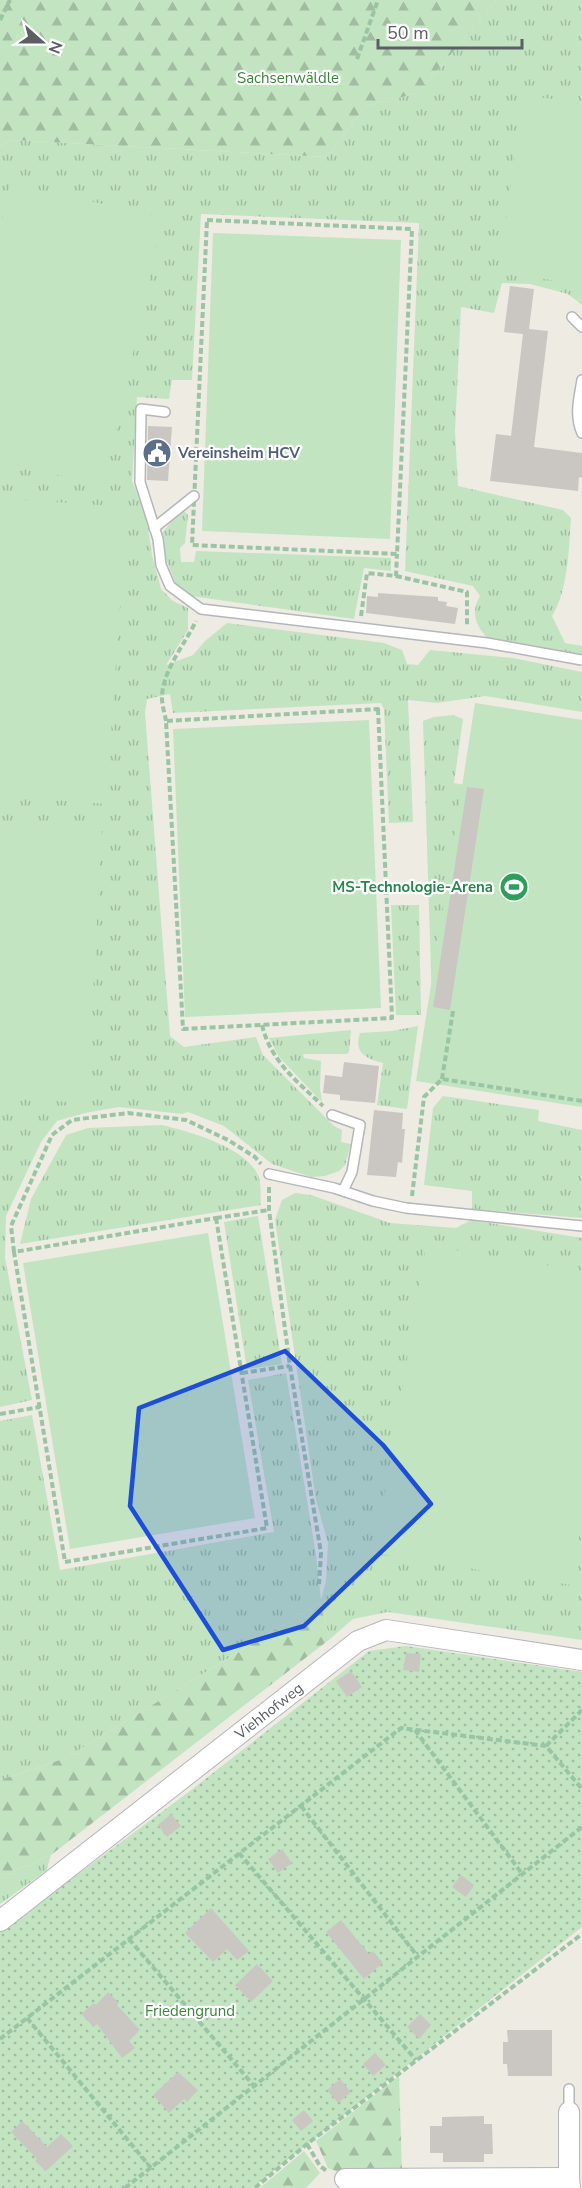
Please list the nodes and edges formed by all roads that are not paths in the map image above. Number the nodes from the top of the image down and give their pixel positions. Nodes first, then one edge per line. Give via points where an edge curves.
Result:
1 (572, 317) dead end
2 (582, 327) edge
3 (582, 380) edge
4 (165, 412) dead end
5 (582, 433) edge
6 (194, 496) road end
7 (154, 528) junction
8 (582, 660) edge
9 (332, 1115) road end
10 (269, 1174) road end
11 (343, 1191) junction
12 (582, 1226) edge
13 (582, 1660) edge
14 (0, 1921) edge
15 (569, 2089) dead end
16 (569, 2112) joint
17 (345, 2179) road end
18 (569, 2183) edge

1 - 2 lane
3 - 5 lane via 577,423
4 - 7 lane via 141,409 140,482
6 - 7 lane
7 - 8 lane via 161,565 170,586 201,609 467,641
9 - 11 lane via 360,1125 352,1172
10 - 11 lane
11 - 12 lane via 411,1208
13 - 14 street, Viehhofweg via 386,1630 358,1641
15 - 16 lane
16 - 18 street
17 - 18 street

